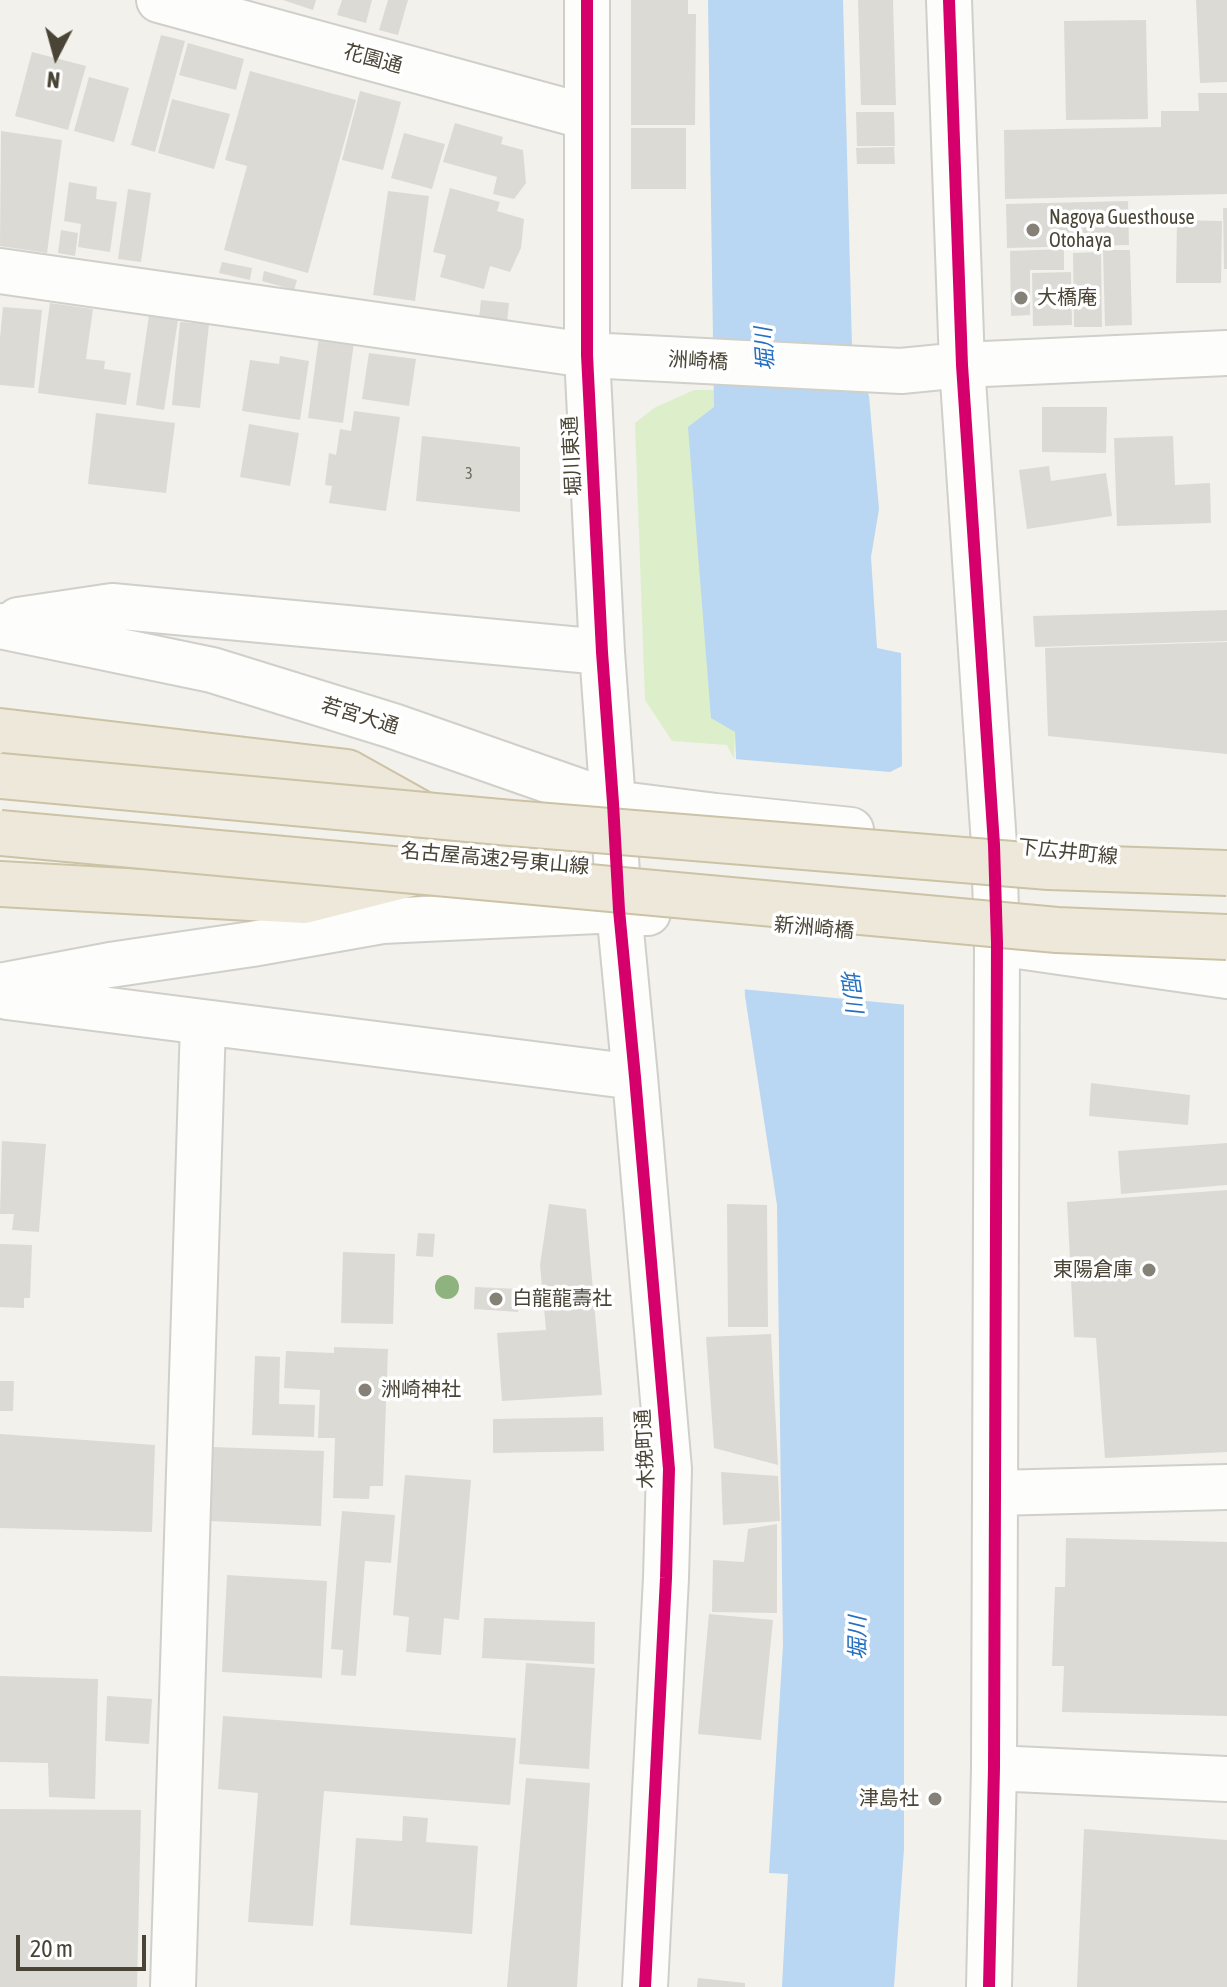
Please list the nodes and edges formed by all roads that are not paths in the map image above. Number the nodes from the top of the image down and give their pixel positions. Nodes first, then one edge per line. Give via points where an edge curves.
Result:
1 (159, 0) edge
2 (587, 0) edge
3 (949, 0) edge
4 (587, 117) junction
5 (0, 271) edge
6 (1227, 353) edge
7 (587, 355) junction
8 (962, 365) junction
9 (0, 624) edge
10 (602, 652) junction
11 (0, 731) edge
12 (0, 776) edge
13 (613, 803) junction
14 (424, 815) junction
15 (0, 833) edge
16 (909, 836) joint
17 (994, 845) junction
18 (1227, 870) edge
19 (417, 872) junction
20 (0, 884) edge
21 (619, 910) junction
22 (1227, 937) edge
23 (997, 943) junction
24 (1227, 976) edge
25 (0, 986) edge
26 (0, 996) edge
27 (203, 1023) junction
28 (635, 1077) junction
29 (1227, 1487) edge
30 (995, 1493) junction
31 (994, 1768) junction
32 (1227, 1779) edge
33 (173, 1987) edge
34 (645, 1987) edge
35 (989, 1987) edge

1 - 4 street, 花園通
2 - 4 street, 堀川東通
3 - 8 street
4 - 7 street, 堀川東通
5 - 7 street, 洲崎橋
6 - 8 street, 洲崎橋
7 - 8 street, 洲崎橋 via 901,371
7 - 10 street, 堀川東通
8 - 17 street
9 - 10 street, 若宮大通 via 112,606
9 - 13 street, 若宮大通 via 212,670
10 - 13 street, 堀川東通
11 - 14 highway via 347,772
12 - 14 highway, 名古屋高速2号東山線, bridge
13 - 16 street, 若宮大通
13 - 21 street, 堀川東通
14 - 18 highway, 名古屋高速2号東山線, bridge via 1049,867
15 - 19 highway, 名古屋高速2号東山線, bridge
16 - 17 street, 下広井町線
17 - 18 street, 下広井町線
17 - 23 street
19 - 20 highway via 304,901
19 - 22 highway, 名古屋高速2号東山線, bridge via 1057,930
21 - 23 street, 新洲崎橋
21 - 25 street via 382,921
21 - 28 street, 木挽町通
23 - 24 street
23 - 30 street
26 - 27 street
27 - 28 street
27 - 33 street
28 - 34 street, 木挽町通 via 669,1469
29 - 30 street
30 - 31 street
31 - 32 street
31 - 35 street

